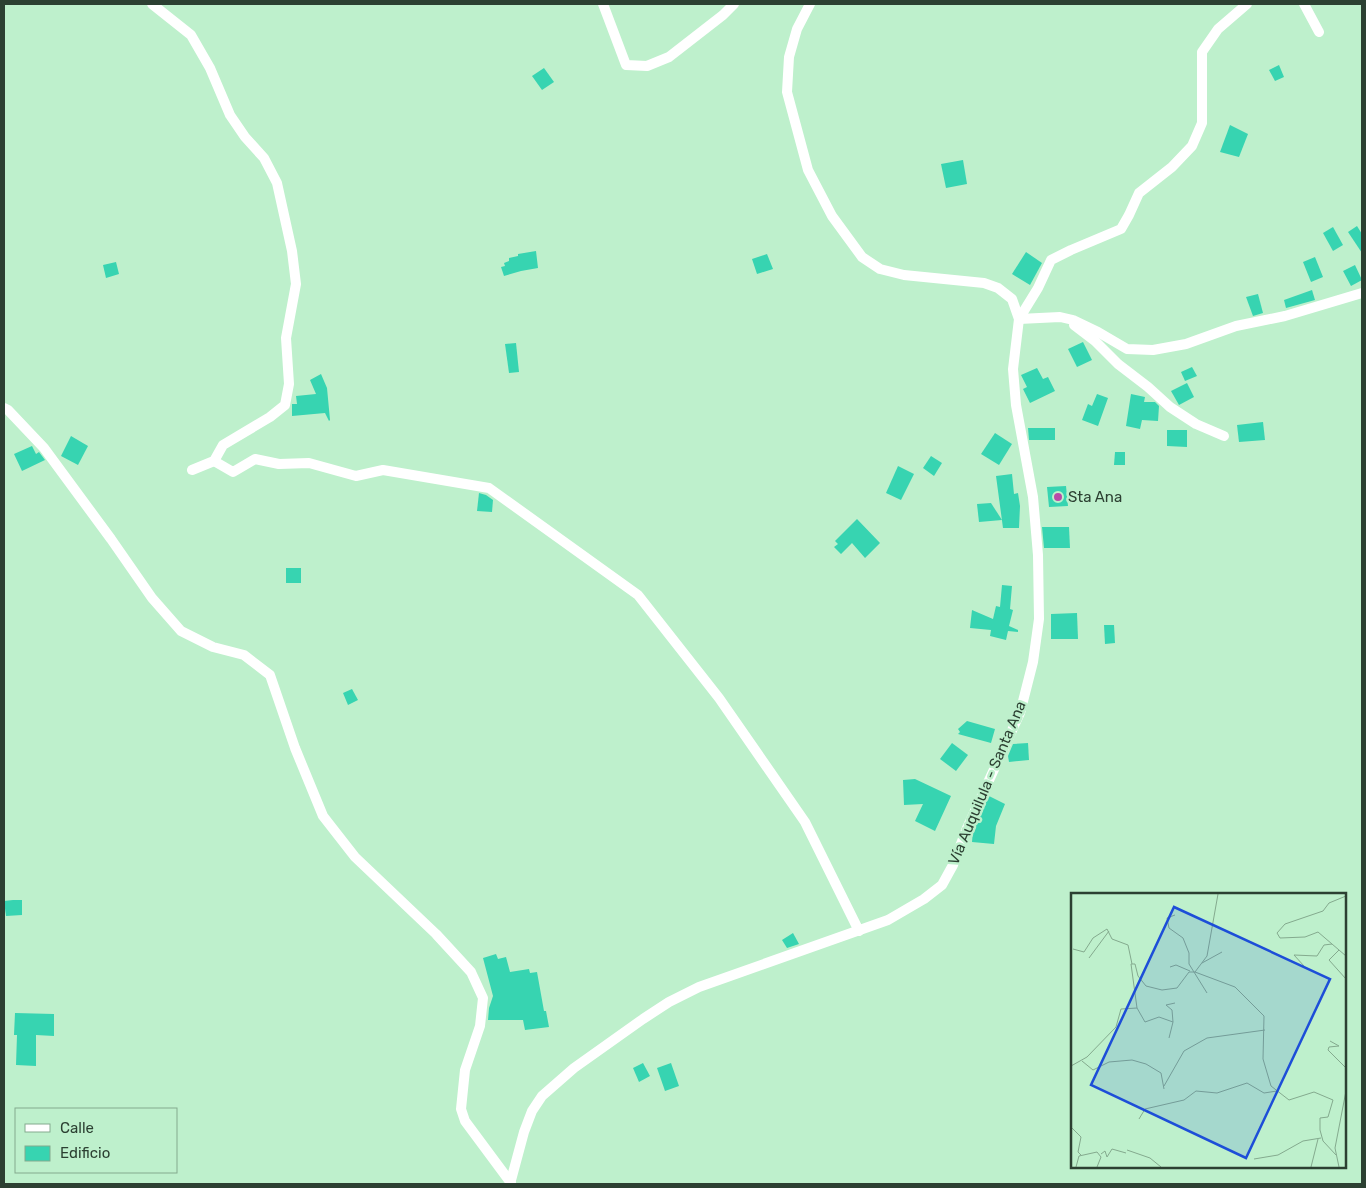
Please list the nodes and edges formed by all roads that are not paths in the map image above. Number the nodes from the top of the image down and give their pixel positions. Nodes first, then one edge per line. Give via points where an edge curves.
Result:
1 (152, 4) edge
2 (603, 4) edge
3 (734, 4) edge
4 (810, 4) edge
5 (1247, 4) edge
6 (1304, 4) edge
7 (1319, 32) dead end
8 (1362, 293) edge
9 (1019, 319) junction
10 (1073, 320) junction
11 (4, 408) edge
12 (1224, 436) dead end
13 (214, 461) junction
14 (192, 470) dead end
15 (859, 931) junction
16 (510, 1184) edge

1 - 13 street via 191,35 210,68 230,115 264,158 277,183 292,251 296,284 286,338 289,384 285,405 223,445
2 - 3 street via 626,65 647,66 669,57
4 - 9 street via 797,29 789,58 787,92 808,170 832,216 862,257 880,269 904,275 984,283 998,288 1012,299
5 - 9 street via 1218,28 1202,52 1202,123 1192,146 1139,193 1121,229 1051,260
6 - 7 street
8 - 10 street via 1285,316 1236,326 1186,344 1153,350 1127,349
9 - 10 street via 1060,317
9 - 15 street, Vía Auquilula - Santa Ana via 1013,369 1016,405 1033,497 1039,619 1033,662 1020,713 942,884 888,920
10 - 12 street via 1074,326 1170,407 1196,424
11 - 16 street via 44,448 152,598 181,631 213,647 244,655 270,675 323,816 355,857 471,972 484,998 480,1026 465,1070 461,1109 465,1121
13 - 14 street
13 - 15 street via 233,472 255,459 279,464 309,463 356,476 383,470 489,488 638,595 719,698 805,822
15 - 16 street, Vía Auquilula - Santa Ana via 700,987 669,1002 574,1068 542,1096 532,1111

